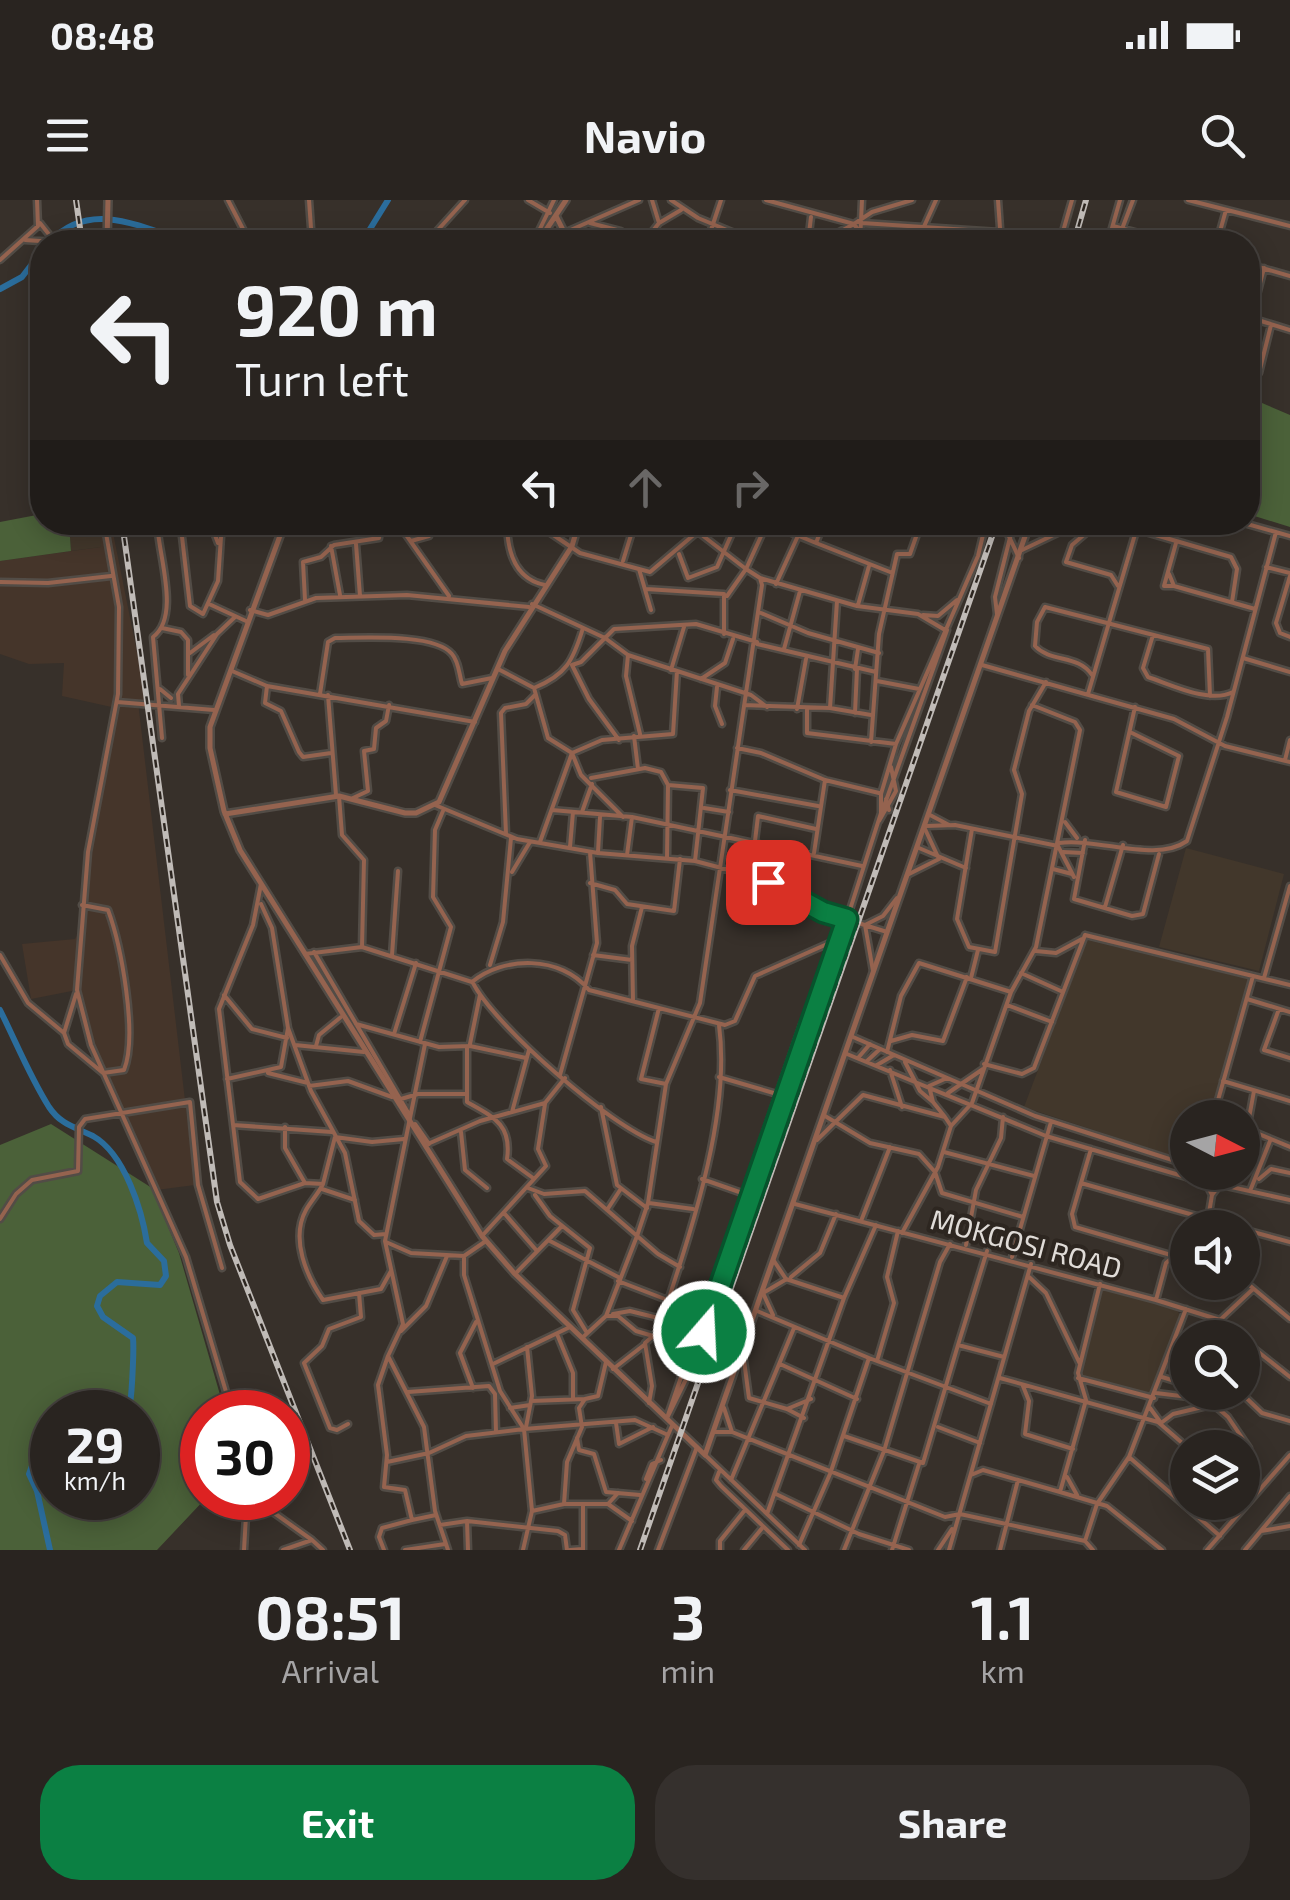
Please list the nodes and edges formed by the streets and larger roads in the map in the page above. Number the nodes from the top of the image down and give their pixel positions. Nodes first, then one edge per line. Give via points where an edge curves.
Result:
1 (37, 200) edge
2 (228, 200) edge
3 (309, 200) edge
4 (464, 200) edge
5 (528, 200) edge
6 (554, 200) edge
7 (566, 200) edge
8 (639, 200) edge
9 (652, 200) edge
10 (671, 200) edge
11 (720, 200) edge
12 (766, 200) edge
13 (862, 200) edge
14 (912, 200) edge
15 (936, 200) edge
16 (998, 200) edge
17 (1072, 200) edge
18 (1120, 200) edge
19 (1133, 200) edge
20 (1188, 200) edge
21 (108, 202) edge
22 (683, 209) junction
23 (1118, 210) junction
24 (1226, 210) junction
25 (548, 212) junction
26 (556, 216) junction
27 (812, 216) junction
28 (862, 220) junction
29 (659, 222) junction
30 (40, 223) junction
31 (590, 223) junction
32 (711, 223) junction
33 (854, 224) junction
34 (928, 226) junction
35 (1113, 226) junction
36 (1290, 226) edge
37 (916, 227) junction
38 (1126, 229) junction
39 (33, 230) edge
40 (46, 230) edge
41 (107, 230) edge
42 (243, 230) edge
43 (311, 230) edge
44 (438, 230) edge
45 (541, 230) edge
46 (548, 230) edge
47 (565, 230) edge
48 (571, 230) edge
49 (617, 230) edge
50 (653, 230) edge
51 (710, 230) edge
52 (727, 230) edge
53 (810, 230) edge
54 (843, 230) edge
55 (858, 230) edge
56 (861, 230) edge
57 (919, 230) edge
58 (925, 230) edge
59 (975, 230) edge
60 (999, 230) edge
61 (1063, 230) edge
62 (1112, 230) edge
63 (1130, 230) edge
64 (1220, 230) edge
65 (30, 233) edge
66 (23, 240) junction
67 (30, 240) edge
68 (0, 260) edge
69 (1260, 267) edge
70 (1264, 268) junction
71 (1290, 276) edge
72 (1260, 281) edge
73 (1260, 322) edge
74 (1271, 325) junction
75 (1290, 330) edge
76 (1260, 369) edge
77 (1260, 528) edge
78 (1276, 532) junction
79 (106, 535) edge
80 (158, 535) edge
81 (182, 535) edge
82 (215, 535) edge
83 (220, 535) edge
84 (280, 535) edge
85 (379, 535) edge
86 (406, 535) edge
87 (429, 535) edge
88 (508, 535) edge
89 (555, 535) edge
90 (575, 535) edge
91 (631, 535) edge
92 (693, 535) edge
93 (700, 535) edge
94 (733, 535) edge
95 (762, 535) edge
96 (819, 535) edge
97 (917, 535) edge
98 (982, 535) edge
99 (1011, 535) edge
100 (1026, 535) edge
101 (1053, 535) edge
102 (1082, 535) edge
103 (1135, 535) edge
104 (1151, 535) edge
105 (796, 536) joint
106 (1290, 536) edge
107 (1010, 540) junction
108 (411, 542) junction
109 (1177, 542) junction
110 (218, 543) junction
111 (816, 543) junction
112 (356, 544) junction
113 (331, 546) junction
114 (572, 546) junction
115 (1021, 550) junction
116 (679, 552) junction
117 (724, 556) junction
118 (1018, 558) junction
119 (623, 562) junction
120 (869, 566) junction
121 (1266, 567) junction
122 (639, 569) junction
123 (746, 569) junction
124 (890, 572) junction
125 (1290, 574) edge
126 (111, 576) junction
127 (760, 578) junction
128 (0, 582) edge
129 (776, 584) junction
130 (545, 585) junction
131 (1119, 587) junction
132 (646, 589) junction
133 (800, 591) junction
134 (962, 594) junction
135 (340, 596) junction
136 (360, 596) junction
137 (727, 596) junction
138 (450, 598) junction
139 (305, 600) junction
140 (837, 601) junction
141 (1232, 602) junction
142 (209, 604) junction
143 (530, 606) junction
144 (857, 606) junction
145 (1256, 609) junction
146 (250, 610) junction
147 (650, 610) dead end
148 (886, 610) junction
149 (760, 612) junction
150 (918, 614) junction
151 (235, 616) junction
152 (998, 618) junction
153 (246, 621) junction
154 (1109, 621) junction
155 (949, 622) junction
156 (790, 625) junction
157 (684, 626) junction
158 (162, 628) junction
159 (583, 628) junction
160 (945, 630) junction
161 (217, 634) junction
162 (724, 634) junction
163 (1153, 635) junction
164 (734, 637) junction
165 (1290, 637) edge
166 (605, 638) junction
167 (835, 642) junction
168 (757, 643) junction
169 (858, 648) junction
170 (784, 651) junction
171 (879, 653) junction
172 (190, 654) junction
173 (628, 655) junction
174 (806, 658) junction
175 (1242, 658) junction
176 (830, 662) junction
177 (982, 664) junction
178 (572, 665) junction
179 (498, 669) junction
180 (856, 669) junction
181 (229, 670) junction
182 (674, 671) junction
183 (876, 672) junction
184 (1290, 672) edge
185 (1092, 675) junction
186 (188, 678) junction
187 (494, 678) junction
188 (701, 679) junction
189 (877, 681) junction
190 (1046, 682) junction
191 (268, 686) junction
192 (717, 686) junction
193 (160, 688) junction
194 (919, 689) junction
195 (534, 691) junction
196 (1233, 692) junction
197 (178, 694) junction
198 (320, 694) junction
199 (747, 694) junction
200 (1088, 694) junction
201 (328, 695) junction
202 (1210, 696) junction
203 (1221, 698) junction
204 (169, 701) junction
205 (117, 702) junction
206 (159, 703) junction
207 (388, 704) junction
208 (744, 705) junction
209 (1032, 705) junction
210 (179, 706) junction
211 (1230, 706) junction
212 (767, 707) junction
213 (807, 707) junction
214 (797, 708) junction
215 (830, 708) junction
216 (1135, 708) junction
217 (214, 710) junction
218 (855, 713) junction
219 (871, 715) junction
220 (475, 722) junction
221 (722, 724) dead end
222 (1132, 733) junction
223 (637, 735) junction
224 (162, 738) dead end
225 (619, 740) junction
226 (1290, 740) edge
227 (1218, 741) junction
228 (871, 742) junction
229 (896, 744) junction
230 (737, 748) junction
231 (331, 753) junction
232 (572, 753) junction
233 (1288, 762) edge
234 (890, 763) junction
235 (638, 769) junction
236 (893, 777) junction
237 (825, 780) junction
238 (589, 781) junction
239 (668, 785) junction
240 (730, 790) junction
241 (338, 796) junction
242 (884, 796) junction
243 (353, 798) junction
244 (435, 805) junction
245 (818, 806) junction
246 (702, 808) junction
247 (552, 810) junction
248 (889, 810) junction
249 (444, 812) junction
250 (573, 812) junction
251 (729, 812) junction
252 (224, 814) junction
253 (581, 814) junction
254 (930, 815) junction
255 (623, 816) junction
256 (600, 817) junction
257 (632, 817) junction
258 (1064, 818) junction
259 (879, 821) junction
260 (668, 824) junction
261 (949, 826) junction
262 (926, 827) junction
263 (816, 829) junction
264 (972, 829) junction
265 (700, 830) junction
266 (509, 836) junction
267 (728, 836) junction
268 (1015, 837) junction
269 (1083, 840) junction
270 (755, 841) junction
271 (530, 842) junction
272 (540, 842) junction
273 (1060, 844) junction
274 (1123, 845) junction
275 (918, 848) junction
276 (570, 849) junction
277 (590, 852) junction
278 (1063, 852) junction
279 (598, 853) junction
280 (814, 853) junction
281 (1075, 853) junction
282 (1084, 854) junction
283 (1159, 854) junction
284 (628, 855) junction
285 (1056, 856) junction
286 (667, 858) junction
287 (680, 859) junction
288 (939, 859) junction
289 (695, 861) junction
290 (1080, 865) junction
291 (864, 866) junction
292 (721, 868) junction
293 (966, 868) junction
294 (1053, 869) junction
295 (398, 872) dead end
296 (909, 874) junction
297 (1073, 874) junction
298 (510, 876) junction
299 (590, 882) junction
300 (262, 884) junction
301 (1290, 886) edge
302 (904, 889) junction
303 (260, 901) junction
304 (82, 905) junction
305 (642, 907) junction
306 (1105, 907) junction
307 (849, 919) junction
308 (865, 924) junction
309 (889, 933) junction
310 (1085, 935) junction
311 (840, 939) junction
312 (362, 947) junction
313 (978, 950) junction
314 (1033, 950) junction
315 (314, 952) junction
316 (305, 954) junction
317 (392, 954) junction
318 (0, 955) edge
319 (592, 955) junction
320 (632, 960) junction
321 (416, 963) junction
322 (489, 968) junction
323 (436, 969) junction
324 (1020, 972) junction
325 (874, 976) junction
326 (1253, 976) junction
327 (969, 977) junction
328 (1264, 978) junction
329 (472, 982) junction
330 (1290, 985) edge
331 (586, 986) junction
332 (77, 990) junction
333 (1011, 992) junction
334 (1062, 992) junction
335 (222, 993) junction
336 (480, 995) junction
337 (1246, 999) junction
338 (633, 1001) junction
339 (1007, 1005) junction
340 (659, 1008) junction
341 (1279, 1009) junction
342 (1290, 1012) edge
343 (344, 1019) junction
344 (694, 1020) junction
345 (1052, 1022) junction
346 (356, 1024) junction
347 (719, 1025) junction
348 (288, 1028) junction
349 (64, 1033) junction
350 (394, 1034) junction
351 (853, 1037) junction
352 (286, 1038) junction
353 (891, 1042) junction
354 (422, 1043) junction
355 (870, 1044) junction
356 (295, 1045) junction
357 (468, 1046) junction
358 (316, 1048) junction
359 (529, 1050) junction
360 (884, 1050) junction
361 (364, 1052) junction
362 (847, 1054) junction
363 (894, 1055) junction
364 (526, 1058) junction
365 (858, 1058) junction
366 (1290, 1058) edge
367 (903, 1059) junction
368 (866, 1061) junction
369 (877, 1065) junction
370 (984, 1067) junction
371 (890, 1070) junction
372 (102, 1073) junction
373 (267, 1073) junction
374 (719, 1076) junction
375 (563, 1077) junction
376 (950, 1077) junction
377 (227, 1079) junction
378 (914, 1080) junction
379 (962, 1081) junction
380 (1223, 1081) junction
381 (308, 1084) junction
382 (666, 1084) junction
383 (929, 1086) junction
384 (978, 1088) junction
385 (1254, 1091) junction
386 (896, 1093) junction
387 (418, 1094) junction
388 (466, 1094) junction
389 (948, 1094) junction
390 (781, 1096) junction
391 (398, 1099) junction
392 (1218, 1100) edge
393 (1290, 1101) edge
394 (933, 1102) junction
395 (545, 1103) junction
396 (972, 1103) junction
397 (890, 1104) junction
398 (601, 1106) junction
399 (902, 1108) junction
400 (512, 1112) junction
401 (122, 1114) junction
402 (496, 1116) junction
403 (825, 1116) junction
404 (944, 1117) junction
405 (1004, 1117) junction
406 (411, 1120) junction
407 (1051, 1122) junction
408 (836, 1124) junction
409 (233, 1125) junction
410 (951, 1126) junction
411 (285, 1127) junction
412 (461, 1132) junction
413 (334, 1134) junction
414 (1046, 1136) junction
415 (404, 1139) junction
416 (816, 1140) junction
417 (1270, 1141) junction
418 (656, 1142) junction
419 (427, 1144) junction
420 (890, 1148) junction
421 (1290, 1148) edge
422 (1091, 1149) junction
423 (944, 1152) junction
424 (1170, 1159) edge
425 (1263, 1163) junction
426 (986, 1165) junction
427 (1271, 1169) junction
428 (934, 1172) junction
429 (1170, 1172) edge
430 (1290, 1172) edge
431 (1260, 1175) edge
432 (1035, 1176) junction
433 (533, 1178) junction
434 (702, 1178) junction
435 (1260, 1178) edge
436 (305, 1183) junction
437 (1081, 1183) junction
438 (322, 1186) junction
439 (487, 1188) dead end
440 (528, 1188) junction
441 (620, 1190) junction
442 (1210, 1190) edge
443 (1218, 1190) edge
444 (1244, 1190) edge
445 (1250, 1191) joint
446 (534, 1193) junction
447 (747, 1194) junction
448 (1212, 1195) junction
449 (355, 1200) junction
450 (1290, 1200) edge
451 (976, 1202) junction
452 (795, 1204) junction
453 (647, 1205) junction
454 (694, 1209) junction
455 (607, 1210) junction
456 (1176, 1210) edge
457 (1210, 1210) edge
458 (504, 1213) junction
459 (836, 1214) junction
460 (1024, 1217) junction
461 (0, 1220) edge
462 (861, 1220) junction
463 (876, 1225) junction
464 (562, 1226) junction
465 (900, 1232) junction
466 (386, 1234) junction
467 (1260, 1234) edge
468 (637, 1236) junction
469 (484, 1238) junction
470 (385, 1241) junction
471 (550, 1241) junction
472 (1290, 1242) edge
473 (950, 1244) junction
474 (966, 1246) junction
475 (538, 1252) junction
476 (987, 1252) junction
477 (1159, 1252) junction
478 (1170, 1255) edge
479 (447, 1256) junction
480 (464, 1256) junction
481 (1011, 1258) junction
482 (1170, 1260) edge
483 (774, 1261) junction
484 (587, 1263) junction
485 (1031, 1264) junction
486 (1166, 1264) junction
487 (680, 1266) junction
488 (222, 1268) dead end
489 (391, 1270) junction
490 (515, 1274) junction
491 (1028, 1276) junction
492 (619, 1279) junction
493 (788, 1279) junction
494 (1100, 1284) junction
495 (359, 1293) junction
496 (763, 1293) junction
497 (1260, 1294) edge
498 (844, 1298) junction
499 (1156, 1300) junction
500 (1241, 1300) edge
501 (670, 1301) junction
502 (1186, 1309) junction
503 (757, 1311) junction
504 (609, 1315) junction
505 (773, 1316) junction
506 (662, 1319) junction
507 (1290, 1319) edge
508 (1182, 1320) edge
509 (1220, 1320) joint
510 (476, 1322) junction
511 (794, 1326) junction
512 (570, 1327) junction
513 (401, 1331) junction
514 (636, 1331) junction
515 (557, 1334) junction
516 (584, 1336) junction
517 (654, 1337) junction
518 (830, 1341) junction
519 (645, 1344) junction
520 (958, 1346) junction
521 (527, 1347) junction
522 (692, 1347) junction
523 (743, 1353) junction
524 (1260, 1353) edge
525 (388, 1356) junction
526 (1170, 1356) edge
527 (696, 1357) junction
528 (869, 1358) junction
529 (1006, 1358) junction
530 (876, 1361) junction
531 (606, 1362) junction
532 (492, 1364) junction
533 (780, 1364) junction
534 (1080, 1364) junction
535 (613, 1369) junction
536 (908, 1374) junction
537 (1162, 1377) junction
538 (1290, 1377) edge
539 (1000, 1378) junction
540 (1078, 1378) junction
541 (497, 1380) junction
542 (1170, 1380) edge
543 (817, 1381) junction
544 (489, 1386) junction
545 (1023, 1386) junction
546 (473, 1388) junction
547 (948, 1389) junction
548 (225, 1390) edge
549 (408, 1392) junction
550 (498, 1393) junction
551 (1155, 1396) junction
552 (1170, 1397) edge
553 (572, 1398) junction
554 (857, 1398) junction
555 (585, 1399) junction
556 (810, 1399) junction
557 (766, 1401) junction
558 (531, 1403) junction
559 (649, 1403) junction
560 (992, 1404) junction
561 (1085, 1405) junction
562 (510, 1408) junction
563 (724, 1408) junction
564 (1150, 1408) junction
565 (787, 1409) junction
566 (1198, 1410) edge
567 (1218, 1410) edge
568 (1259, 1410) edge
569 (804, 1418) junction
570 (616, 1421) junction
571 (669, 1421) junction
572 (1144, 1421) junction
573 (1290, 1421) edge
574 (1158, 1422) junction
575 (348, 1424) dead end
576 (582, 1427) junction
577 (652, 1427) junction
578 (936, 1427) junction
579 (525, 1429) junction
580 (1237, 1430) edge
581 (715, 1432) junction
582 (732, 1432) junction
583 (1170, 1432) edge
584 (496, 1433) junction
585 (668, 1435) junction
586 (844, 1436) junction
587 (576, 1438) junction
588 (751, 1440) junction
589 (980, 1443) junction
590 (697, 1447) junction
591 (1073, 1449) junction
592 (884, 1452) junction
593 (429, 1454) junction
594 (705, 1455) junction
595 (1290, 1455) edge
596 (1129, 1457) junction
597 (790, 1458) junction
598 (975, 1458) junction
599 (387, 1462) junction
600 (919, 1464) junction
601 (720, 1470) junction
602 (983, 1470) junction
603 (1067, 1472) junction
604 (830, 1474) junction
605 (970, 1475) junction
606 (731, 1480) junction
607 (1018, 1480) junction
608 (866, 1488) junction
609 (1260, 1489) edge
610 (1060, 1492) junction
611 (618, 1494) junction
612 (775, 1494) junction
613 (640, 1495) junction
614 (1290, 1496) edge
615 (1079, 1497) junction
616 (564, 1504) junction
617 (583, 1504) junction
618 (608, 1504) junction
619 (906, 1504) junction
620 (1097, 1504) junction
621 (745, 1510) junction
622 (532, 1511) junction
623 (814, 1512) junction
624 (767, 1514) junction
625 (960, 1514) junction
626 (436, 1515) junction
627 (945, 1517) junction
628 (246, 1520) edge
629 (288, 1520) edge
630 (412, 1520) junction
631 (1234, 1520) edge
632 (467, 1521) junction
633 (632, 1521) junction
634 (440, 1525) junction
635 (763, 1526) junction
636 (1007, 1526) junction
637 (1290, 1526) edge
638 (530, 1529) junction
639 (953, 1529) junction
640 (852, 1530) junction
641 (1260, 1532) junction
642 (1220, 1536) junction
643 (312, 1540) junction
644 (1085, 1541) junction
645 (796, 1542) junction
646 (448, 1547) edge
647 (893, 1547) edge
648 (787, 1549) edge
649 (244, 1550) edge
650 (283, 1550) edge
651 (323, 1550) edge
652 (384, 1550) edge
653 (405, 1550) edge
654 (468, 1550) edge
655 (523, 1550) edge
656 (569, 1550) edge
657 (583, 1550) edge
658 (619, 1550) edge
659 (659, 1550) edge
660 (720, 1550) edge
661 (744, 1550) edge
662 (804, 1550) edge
663 (844, 1550) edge
664 (910, 1550) edge
665 (938, 1550) edge
666 (949, 1550) edge
667 (1000, 1550) edge
668 (1093, 1550) edge
669 (1162, 1550) edge
670 (1208, 1550) edge
671 (1245, 1550) edge

1 - 30 street
2 - 42 street
3 - 43 street
4 - 44 street
5 - 25 street
6 - 25 street
7 - 26 street
8 - 31 street
9 - 29 street
10 - 22 street
11 - 32 street
12 - 27 street
13 - 28 street
14 - 28 street
15 - 34 street
16 - 60 street
17 - 61 street
18 - 23 street
19 - 38 street
20 - 24 street
21 - 41 street
22 - 29 street
22 - 32 street
23 - 35 street
23 - 38 street
24 - 36 street
24 - 64 street
25 - 26 street
25 - 45 street
26 - 46 street
26 - 47 street
27 - 33 street
27 - 53 street
28 - 33 street
28 - 37 street
28 - 56 street
29 - 50 street
30 - 39 street
30 - 40 street
31 - 48 street
31 - 49 street
32 - 51 street
32 - 52 street
33 - 54 street
33 - 55 street
34 - 37 street
34 - 58 street
34 - 59 street
35 - 38 street
35 - 62 street
37 - 57 street
38 - 63 street
65 - 66 street
66 - 67 street
66 - 68 street
69 - 70 street
70 - 71 street
70 - 72 street
73 - 74 street
74 - 75 street
74 - 76 street
77 - 78 street
78 - 106 street
78 - 121 street
79 - 126 street
80 - 158 street via 168,612
81 - 142 street via 190,606 203,614
82 - 110 street
83 - 110 street
84 - 146 street
85 - 112 street
86 - 108 street
87 - 108 street
88 - 130 street via 509,554 528,580
89 - 114 street
90 - 114 street
91 - 119 street
92 - 116 street
93 - 117 street
94 - 117 street
95 - 123 street
96 - 111 street
97 - 124 street via 910,554 897,554
98 - 134 street
99 - 107 street
100 - 115 street
101 - 115 street
102 - 131 street via 1065,560 1111,575
103 - 131 street
104 - 109 street
105 - 111 street
105 - 129 street
107 - 118 street
107 - 152 street via 995,597
108 - 138 street
109 - 141 street via 1236,562
109 - 141 street via 1168,574 1174,586
110 - 142 street via 218,580
111 - 120 street via 865,558
112 - 113 street
112 - 136 street
113 - 135 street
113 - 139 street via 302,563
114 - 119 street
114 - 130 street
115 - 118 street
116 - 117 street via 688,578 717,567
116 - 122 street via 654,572
117 - 123 street
118 - 152 street
119 - 122 street
120 - 124 street
120 - 144 street
121 - 125 street
121 - 145 street
122 - 132 street
123 - 127 street
123 - 137 street
124 - 148 street
125 - 165 street via 1276,626
126 - 128 street
126 - 205 street via 119,607
127 - 129 street
127 - 149 street
129 - 133 street
130 - 143 street
131 - 154 street
132 - 137 street
132 - 147 street
133 - 140 street
133 - 156 street
134 - 150 street via 938,616
134 - 155 street
135 - 136 street
135 - 139 street
136 - 138 street
137 - 162 street
138 - 143 street
139 - 146 street via 268,615
140 - 144 street
140 - 167 street
141 - 145 street
142 - 151 street
143 - 159 street
143 - 179 street
144 - 148 street
145 - 175 street
146 - 153 street
148 - 150 street
148 - 171 street
149 - 156 street
149 - 168 street
150 - 160 street
151 - 153 street
151 - 161 street
152 - 177 street
153 - 181 street
154 - 163 street
154 - 185 street
154 - 185 street via 1046,607 1037,622 1040,652 1078,662
155 - 160 street
155 - 236 street
156 - 167 street
156 - 170 street
157 - 162 street
157 - 166 street via 628,626
157 - 182 street
158 - 172 street via 184,634
158 - 193 street via 153,637
159 - 166 street
159 - 178 street
160 - 194 street
161 - 172 street
161 - 186 street
162 - 164 street
163 - 202 street via 1210,650
163 - 202 street via 1146,674
164 - 168 street
164 - 188 street via 726,663
166 - 173 street
166 - 178 street
167 - 169 street
167 - 176 street
168 - 170 street
168 - 199 street
169 - 171 street
169 - 180 street
170 - 174 street
171 - 183 street
172 - 186 street
173 - 182 street
173 - 223 street
174 - 176 street
174 - 214 street
175 - 184 street
175 - 196 street
176 - 180 street
176 - 215 street
177 - 190 street
177 - 254 street
178 - 195 street
178 - 225 street
179 - 187 street
179 - 195 street
180 - 183 street
180 - 218 street
181 - 191 street
181 - 217 street
182 - 188 street
182 - 223 street via 672,734
183 - 189 street
185 - 200 street
186 - 197 street
187 - 198 street via 462,684 456,657 428,641 335,638 328,642
187 - 220 street
188 - 192 street
189 - 194 street
189 - 219 street
190 - 200 street
190 - 209 street
191 - 198 street
191 - 231 street via 265,703 281,711 299,752
192 - 199 street
192 - 221 street
193 - 204 street
193 - 206 street
194 - 229 street
195 - 232 street via 548,738
195 - 266 street via 526,704 501,713
196 - 203 street
196 - 211 street
197 - 204 street
197 - 210 street
198 - 201 street
199 - 208 street
199 - 212 street
200 - 216 street
201 - 207 street
201 - 231 street
202 - 203 street
203 - 211 street
204 - 206 street
204 - 210 street
205 - 206 street
205 - 304 street
206 - 224 street
207 - 220 street
207 - 243 street via 374,748 364,751 368,791
208 - 212 street
208 - 230 street
209 - 258 street via 1080,727
209 - 268 street via 1014,770 1022,790
210 - 217 street
211 - 227 street
212 - 214 street
213 - 214 street
213 - 215 street
213 - 228 street via 804,732
215 - 218 street
216 - 222 street
216 - 227 street via 1194,726
217 - 252 street via 210,748
218 - 219 street
219 - 228 street
220 - 244 street
222 - 222 street via 1116,794 1166,807 1179,756
223 - 225 street
223 - 235 street
225 - 232 street
226 - 233 street
227 - 233 street
227 - 283 street via 1187,841
228 - 229 street
229 - 234 street
230 - 237 street
230 - 240 street
231 - 241 street
232 - 238 street
232 - 247 street
234 - 236 street
234 - 242 street
235 - 238 street
235 - 239 street via 658,770
236 - 242 street
236 - 248 street
237 - 242 street
237 - 245 street
238 - 253 street
238 - 255 street
239 - 246 street via 703,788
239 - 260 street
240 - 245 street
240 - 251 street
241 - 243 street
241 - 252 street
241 - 312 street via 342,835 364,860
242 - 248 street
242 - 259 street
243 - 244 street via 405,813
244 - 249 street
245 - 263 street
246 - 251 street
246 - 265 street
247 - 250 street
247 - 272 street
248 - 259 street
249 - 266 street
249 - 323 street via 435,830 432,898 450,927
250 - 253 street
250 - 276 street
251 - 267 street
252 - 300 street
253 - 256 street
254 - 261 street
254 - 262 street
255 - 256 street
255 - 257 street
256 - 279 street
257 - 260 street
257 - 284 street
258 - 269 street via 1068,831
258 - 273 street
259 - 291 street
260 - 265 street
260 - 286 street
261 - 262 street
261 - 264 street
262 - 275 street
262 - 288 street
263 - 270 street via 758,816
263 - 280 street
264 - 268 street
264 - 293 street
265 - 267 street
265 - 289 street
266 - 271 street
266 - 298 street
267 - 270 street
267 - 292 street
268 - 273 street
268 - 313 street via 996,951
269 - 273 street
269 - 274 street
269 - 282 street
270 - 280 street
271 - 272 street
271 - 298 street
272 - 276 street
273 - 278 street
273 - 281 street
273 - 285 street
274 - 283 street
274 - 306 street
275 - 288 street
275 - 296 street
276 - 277 street
277 - 279 street
277 - 299 street
278 - 281 street
278 - 285 street
278 - 297 street
279 - 284 street
280 - 291 street
281 - 282 street
281 - 290 street
282 - 290 street
283 - 306 street via 1140,916
284 - 286 street
285 - 294 street
286 - 287 street
287 - 289 street
287 - 305 street via 675,910
288 - 293 street
288 - 296 street
289 - 292 street
290 - 297 street
290 - 297 street
291 - 307 street
292 - 307 street via 780,886
292 - 344 street
293 - 313 street via 959,928 965,944
294 - 297 street
294 - 314 street
295 - 317 street
296 - 302 street
297 - 306 street via 1074,899
298 - 322 street
299 - 305 street
299 - 319 street via 598,937
300 - 303 street
300 - 316 street
301 - 328 street
302 - 308 street via 882,916
302 - 309 street
303 - 335 street
303 - 348 street via 272,928
304 - 332 street
304 - 372 street via 108,910 118,934 131,1040 124,1070
305 - 320 street
307 - 308 street
307 - 311 street
308 - 309 street
308 - 325 street
309 - 325 street
310 - 314 street via 1056,953
310 - 326 street
310 - 334 street
311 - 347 street via 754,976 735,1021
311 - 390 street via 809,1007
312 - 315 street
312 - 317 street
313 - 327 street
314 - 324 street
315 - 316 street
315 - 346 street
316 - 343 street
317 - 321 street
318 - 349 street via 28,1003
319 - 320 street
319 - 331 street
320 - 338 street
321 - 323 street
321 - 350 street
322 - 329 street
322 - 331 street via 535,962
323 - 329 street
323 - 354 street
324 - 333 street
324 - 334 street
325 - 351 street
326 - 328 street
326 - 337 street
327 - 333 street
327 - 353 street via 943,1041 912,1035
327 - 353 street via 915,965
328 - 330 street
329 - 336 street
331 - 338 street
331 - 375 street
332 - 349 street
332 - 372 street
333 - 339 street
334 - 345 street
335 - 352 street via 252,1029
335 - 377 street
336 - 357 street
336 - 359 street
337 - 341 street
337 - 380 street
338 - 340 street
339 - 345 street
339 - 370 street
340 - 344 street
340 - 382 street via 641,1078
341 - 342 street
341 - 366 street via 1264,1050
343 - 346 street
343 - 358 street via 319,1035
343 - 361 street
344 - 347 street
344 - 382 street
345 - 370 street via 1031,1071
346 - 350 street
346 - 391 street
347 - 374 street
348 - 352 street
348 - 356 street
349 - 372 street
350 - 354 street
351 - 355 street
351 - 362 street
352 - 373 street via 281,1067
353 - 360 street
354 - 357 street
354 - 387 street
355 - 360 street
355 - 365 street
356 - 358 street
356 - 381 street
357 - 364 street
357 - 388 street
358 - 361 street
359 - 364 street
359 - 375 street
360 - 363 street
360 - 368 street
361 - 391 street
362 - 365 street
362 - 403 street
363 - 367 street
363 - 369 street
364 - 400 street
365 - 368 street
367 - 376 street
367 - 378 street
368 - 369 street
369 - 371 street
370 - 379 street
370 - 384 street
371 - 378 street
371 - 386 street
372 - 401 street
373 - 377 street
373 - 381 street
374 - 390 street
374 - 434 street
375 - 395 street
375 - 398 street
376 - 379 street
376 - 383 street
377 - 409 street
378 - 383 street
378 - 394 street
379 - 384 street
379 - 389 street
380 - 385 street
380 - 392 street
381 - 391 street via 348,1081
381 - 413 street
382 - 418 street
383 - 389 street
383 - 394 street
384 - 396 street
384 - 407 street
385 - 393 street
385 - 417 street via 1247,1129
386 - 397 street
386 - 399 street
387 - 388 street
387 - 391 street
387 - 406 street
388 - 402 street via 470,1104
389 - 396 street
390 - 447 street
391 - 406 street
394 - 404 street
395 - 400 street
395 - 433 street via 538,1148 546,1165
396 - 405 street
396 - 410 street
397 - 399 street
397 - 408 street via 860,1096
398 - 418 street via 631,1132
398 - 441 street
399 - 404 street
400 - 402 street
401 - 461 street via 80,1122 78,1171 32,1180
401 - 488 street via 190,1102 198,1185
401 - 548 street via 180,1241
402 - 412 street
402 - 433 street via 509,1138 507,1160
403 - 408 street
403 - 416 street
404 - 410 street
405 - 414 street
405 - 426 street
406 - 415 street
406 - 419 street
407 - 414 street
407 - 424 street
408 - 416 street
408 - 420 street
409 - 411 street
409 - 436 street via 236,1168 251,1195 264,1198
410 - 423 street
411 - 413 street
411 - 436 street via 286,1153
412 - 419 street
412 - 439 street via 464,1170
413 - 415 street via 372,1142
413 - 438 street
413 - 449 street
414 - 422 street
414 - 432 street
415 - 466 street
416 - 452 street
417 - 421 street
417 - 425 street
418 - 453 street
419 - 469 street
420 - 428 street via 916,1152
420 - 462 street
422 - 429 street
422 - 437 street
423 - 426 street
423 - 428 street
425 - 427 street
425 - 431 street
426 - 432 street
426 - 451 street
427 - 430 street
427 - 435 street
428 - 451 street via 942,1193
428 - 465 street
432 - 460 street
433 - 440 street
434 - 447 street
434 - 454 street
436 - 438 street
437 - 456 street
437 - 477 street via 1075,1227
438 - 449 street
438 - 495 street via 306,1210 306,1276 326,1302
440 - 446 street
440 - 458 street
441 - 453 street
441 - 455 street
442 - 448 street
443 - 448 street
444 - 445 street
445 - 450 street
446 - 455 street via 582,1190
446 - 464 street
447 - 522 street
447 - 527 street
448 - 457 street
449 - 466 street via 364,1230
451 - 460 street
451 - 474 street
452 - 459 street, MOKGOSI ROAD
452 - 483 street
453 - 454 street
453 - 468 street
454 - 487 street
455 - 468 street
458 - 469 street
458 - 475 street
459 - 462 street, MOKGOSI ROAD
459 - 493 street via 820,1253
460 - 481 street
462 - 463 street, MOKGOSI ROAD
463 - 465 street, MOKGOSI ROAD
463 - 498 street
464 - 471 street
464 - 484 street via 588,1245
465 - 473 street, MOKGOSI ROAD
465 - 530 street via 886,1277 894,1303
466 - 470 street
467 - 472 street
468 - 487 street
468 - 492 street
469 - 480 street
469 - 490 street
470 - 479 street via 404,1252
470 - 489 street
471 - 475 street
471 - 484 street
473 - 474 street, MOKGOSI ROAD
473 - 536 street
474 - 476 street, MOKGOSI ROAD
475 - 490 street
476 - 481 street, MOKGOSI ROAD
476 - 520 street
477 - 478 street
477 - 486 street
479 - 480 street
479 - 513 street via 426,1306
480 - 510 street
481 - 485 street, MOKGOSI ROAD
482 - 486 street
483 - 493 street
483 - 496 street
484 - 492 street
484 - 516 street via 573,1310
485 - 491 street
485 - 494 street, MOKGOSI ROAD
486 - 499 street
487 - 501 street
489 - 495 street via 385,1286
489 - 513 street
490 - 512 street
491 - 529 street
491 - 534 street via 1046,1293
492 - 501 street
492 - 504 street
493 - 496 street
493 - 498 street
494 - 499 street, MOKGOSI ROAD
494 - 534 street
495 - 575 street via 362,1317 330,1329 304,1363 330,1428
496 - 503 street
496 - 505 street
497 - 507 street
498 - 518 street
499 - 502 street, MOKGOSI ROAD
500 - 509 street
501 - 506 street
502 - 508 street
502 - 509 street, MOKGOSI ROAD
503 - 505 street
503 - 523 street
504 - 506 street
504 - 514 street
504 - 516 street
505 - 511 street
506 - 517 street
510 - 532 street
510 - 546 street via 460,1354
511 - 518 street
511 - 533 street
512 - 515 street
512 - 516 street
513 - 525 street
514 - 517 street
514 - 519 street
515 - 521 street
515 - 553 street via 572,1373
516 - 531 street
517 - 519 street
517 - 522 street
518 - 528 street
518 - 543 street
519 - 535 street
519 - 559 street
520 - 529 street
520 - 547 street
521 - 532 street
521 - 558 street
522 - 527 street
522 - 571 street
523 - 557 street via 747,1395
523 - 563 street
524 - 538 street, MOKGOSI ROAD
525 - 549 street
525 - 599 street via 378,1385
526 - 537 street
527 - 571 street
528 - 530 street
528 - 554 street
529 - 539 street
530 - 536 street
531 - 535 street
531 - 555 street via 598,1396
532 - 541 street
533 - 543 street
533 - 557 street
534 - 540 street
535 - 559 street
536 - 547 street
536 - 592 street
537 - 542 street
537 - 551 street
539 - 545 street
539 - 560 street
540 - 551 street
540 - 561 street
541 - 544 street
541 - 550 street
543 - 554 street
543 - 556 street
544 - 546 street
544 - 550 street
545 - 561 street
545 - 591 street via 1025,1434
546 - 549 street
547 - 560 street
547 - 578 street
549 - 593 street
550 - 562 street
550 - 584 street
551 - 552 street
551 - 564 street
553 - 555 street
553 - 558 street
554 - 586 street
555 - 576 street via 578,1410
556 - 565 street
556 - 569 street
557 - 565 street
557 - 588 street
558 - 562 street
558 - 579 street
559 - 571 street
560 - 589 street
561 - 572 street
561 - 591 street
562 - 579 street
563 - 581 street
563 - 582 street
564 - 572 street
564 - 574 street
565 - 569 street
566 - 574 street
567 - 580 street
568 - 573 street
569 - 597 street
570 - 576 street
570 - 577 street
570 - 577 street via 619,1444
571 - 585 street
571 - 590 street
572 - 574 street
572 - 596 street
574 - 583 street
576 - 579 street
576 - 587 street
577 - 585 street
578 - 589 street
578 - 600 street
579 - 584 street
579 - 622 street
581 - 582 street
581 - 594 street
582 - 588 street
584 - 593 street via 466,1436
585 - 613 street
586 - 592 street
586 - 604 street
587 - 611 street via 578,1450 594,1454 606,1492
587 - 616 street
588 - 597 street
588 - 606 street
589 - 598 street
590 - 594 street
590 - 659 street
591 - 603 street
592 - 600 street
592 - 608 street
593 - 599 street
593 - 626 street
594 - 601 street
595 - 609 street
596 - 620 street
596 - 642 street
597 - 604 street
597 - 612 street
598 - 602 street
598 - 605 street
599 - 630 street via 384,1488 405,1490
600 - 619 street
601 - 606 street
601 - 621 street via 716,1480
602 - 605 street
602 - 607 street
603 - 610 street
603 - 615 street
604 - 608 street
604 - 623 street
605 - 625 street
606 - 624 street
607 - 610 street
607 - 636 street
608 - 619 street
608 - 640 street
610 - 615 street
611 - 613 street
611 - 618 street
612 - 623 street
612 - 624 street
613 - 633 street
614 - 641 street
615 - 620 street
616 - 617 street
616 - 622 street
617 - 618 street
617 - 657 street
618 - 633 street
619 - 627 street
619 - 647 street
620 - 644 street
620 - 669 street
621 - 635 street
621 - 660 street
622 - 638 street
623 - 640 street
623 - 645 street
624 - 645 street
625 - 627 street
625 - 636 street
625 - 639 street
626 - 630 street
626 - 634 street
627 - 639 street
628 - 649 street
629 - 643 street
630 - 652 street via 380,1531
631 - 642 street
632 - 634 street
632 - 638 street
632 - 654 street
633 - 658 street
634 - 646 street
635 - 648 street
635 - 661 street
636 - 644 street
636 - 667 street
637 - 641 street
638 - 655 street
638 - 656 street via 563,1532
639 - 665 street
639 - 666 street
640 - 647 street
640 - 663 street
641 - 671 street
642 - 670 street
643 - 650 street
643 - 651 street
644 - 668 street
645 - 648 street
645 - 662 street
646 - 653 street
647 - 664 street
656 - 657 street

